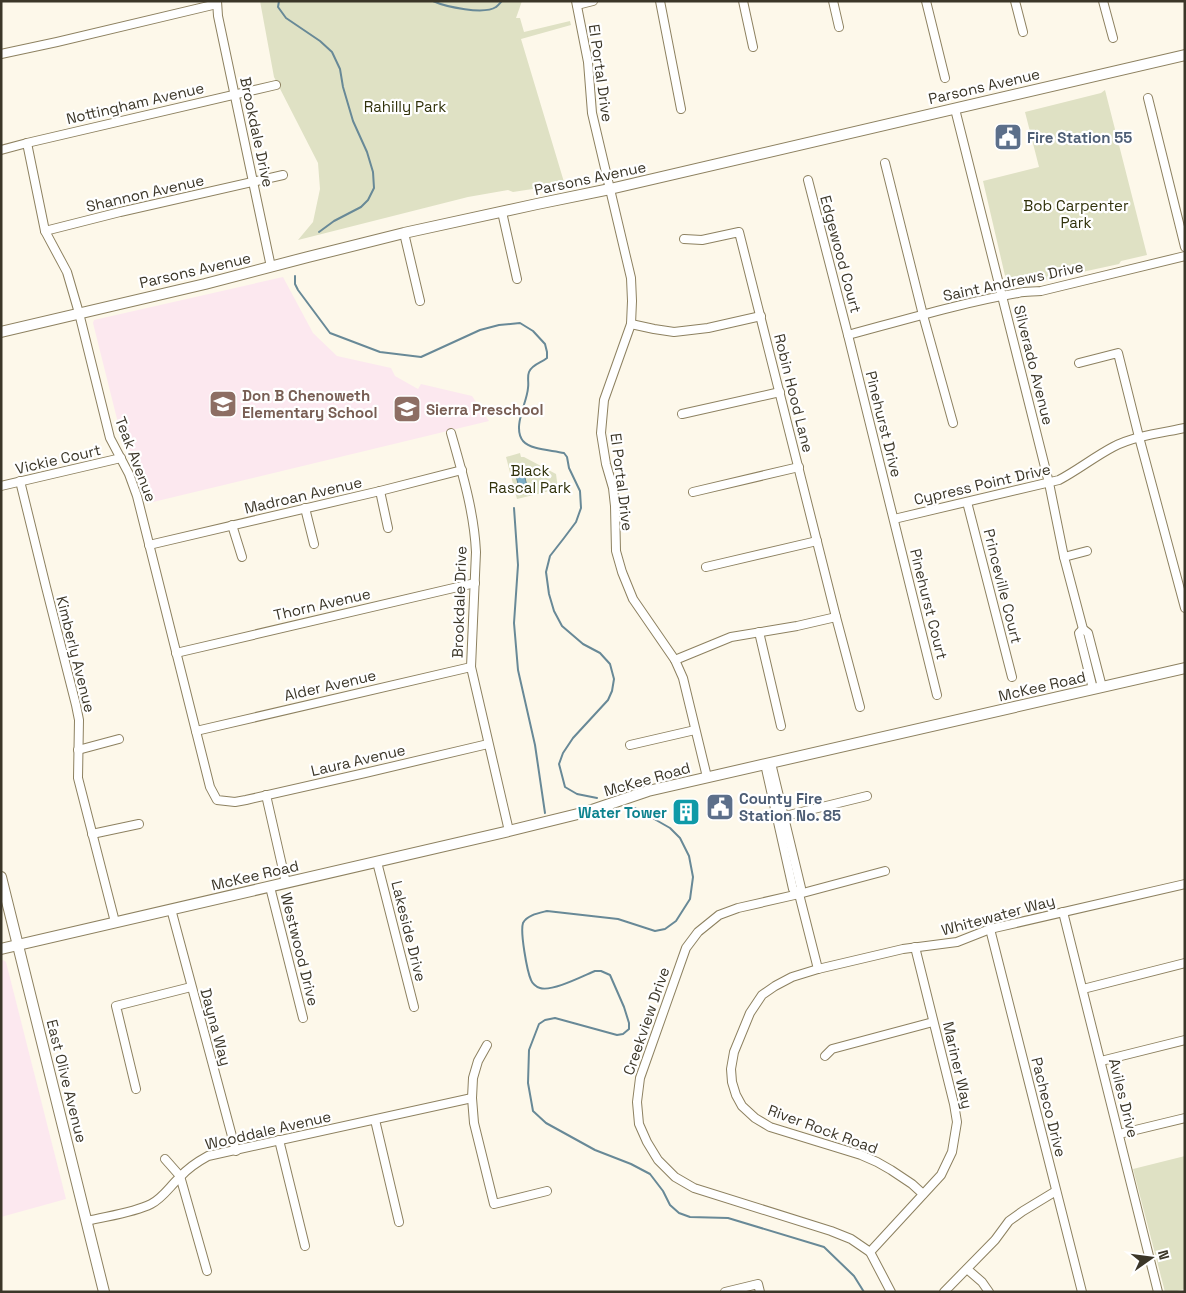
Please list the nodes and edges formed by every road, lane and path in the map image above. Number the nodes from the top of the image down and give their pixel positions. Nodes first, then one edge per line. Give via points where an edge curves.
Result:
1 (593, 1) edge
2 (660, 1) edge
3 (743, 1) edge
4 (833, 1) edge
5 (926, 1) edge
6 (1015, 1) edge
7 (1103, 1) edge
8 (217, 3) edge
9 (577, 3) edge
10 (839, 27) dead end
11 (1023, 32) dead end
12 (1113, 38) dead end
13 (753, 47) dead end
14 (1, 54) edge
15 (1185, 55) edge
16 (945, 78) dead end
17 (276, 85) dead end
18 (235, 94) junction
19 (1148, 98) dead end
20 (681, 109) dead end
21 (955, 109) junction
22 (27, 142) junction
23 (1, 150) edge
24 (885, 163) dead end
25 (283, 175) dead end
26 (808, 180) dead end
27 (253, 182) junction
28 (610, 189) junction
29 (502, 212) junction
30 (45, 231) junction
31 (404, 233) junction
32 (684, 239) dead end
33 (1185, 247) edge
34 (1185, 256) edge
35 (271, 268) junction
36 (517, 279) dead end
37 (1002, 296) junction
38 (420, 300) dead end
39 (79, 313) junction
40 (923, 315) junction
41 (761, 316) junction
42 (631, 324) junction
43 (2, 330) edge
44 (848, 335) junction
45 (1079, 363) dead end
46 (780, 392) junction
47 (682, 414) dead end
48 (954, 423) dead end
49 (1185, 428) edge
50 (451, 432) dead end
51 (1139, 438) junction
52 (121, 458) junction
53 (799, 467) junction
54 (462, 470) junction
55 (20, 482) junction
56 (1049, 483) junction
57 (1, 486) edge
58 (380, 491) junction
59 (693, 492) dead end
60 (967, 502) junction
61 (305, 508) junction
62 (894, 519) junction
63 (232, 525) junction
64 (388, 528) dead end
65 (817, 540) junction
66 (314, 544) dead end
67 (149, 545) junction
68 (1087, 551) dead end
69 (242, 557) dead end
70 (1064, 557) junction
71 (706, 567) dead end
72 (475, 582) junction
73 (1185, 608) edge
74 (836, 617) junction
75 (758, 632) junction
76 (176, 653) junction
77 (675, 660) junction
78 (470, 667) junction
79 (1185, 668) edge
80 (1012, 677) dead end
81 (1098, 688) junction
82 (937, 695) dead end
83 (860, 707) dead end
84 (781, 726) dead end
85 (695, 730) junction
86 (196, 731) junction
87 (119, 739) dead end
88 (488, 744) junction
89 (630, 745) dead end
90 (78, 750) junction
91 (768, 763) junction
92 (707, 777) junction
93 (266, 796) junction
94 (867, 796) dead end
95 (235, 802) joint
96 (780, 817) junction
97 (139, 824) dead end
98 (510, 831) junction
99 (92, 834) junction
100 (377, 862) junction
101 (885, 871) dead end
102 (1, 877) edge
103 (286, 883) junction
104 (1185, 884) edge
105 (270, 887) junction
106 (799, 894) junction
107 (171, 909) junction
108 (1063, 912) junction
109 (116, 922) junction
110 (990, 929) junction
111 (18, 944) junction
112 (915, 947) junction
113 (1, 948) edge
114 (1185, 963) edge
115 (818, 969) junction
116 (191, 987) junction
117 (1083, 989) junction
118 (414, 1008) dead end
119 (303, 1018) dead end
120 (933, 1022) junction
121 (1185, 1040) edge
122 (487, 1045) dead end
123 (825, 1056) dead end
124 (1101, 1061) junction
125 (136, 1089) dead end
126 (472, 1098) junction
127 (1185, 1118) edge
128 (375, 1120) junction
129 (1119, 1134) junction
130 (279, 1140) junction
131 (236, 1151) junction
132 (165, 1159) dead end
133 (180, 1176) junction
134 (1056, 1190) junction
135 (547, 1191) dead end
136 (924, 1194) junction
137 (87, 1221) junction
138 (399, 1222) dead end
139 (304, 1246) dead end
140 (870, 1252) junction
141 (967, 1268) junction
142 (207, 1271) dead end
143 (759, 1288) edge
144 (104, 1292) edge
145 (725, 1292) edge
146 (891, 1292) edge
147 (944, 1292) edge
148 (989, 1292) edge
149 (1082, 1292) edge
150 (1158, 1292) edge

1 - 9 street
2 - 20 street
3 - 13 street
4 - 10 street
5 - 16 street
6 - 11 street
7 - 12 street
8 - 14 street
8 - 18 street, Brookdale Drive
9 - 28 street, El Portal Drive via 588,62 592,113
15 - 21 street, Parsons Avenue
17 - 18 street, Nottingham Avenue
18 - 22 street, Nottingham Avenue
18 - 27 street, Brookdale Drive
19 - 33 street
21 - 28 street, Parsons Avenue
21 - 37 street, Silverado Avenue
22 - 23 street, Nottingham Avenue
22 - 30 street, Teak Avenue
24 - 40 street
25 - 27 street, Shannon Avenue
26 - 44 street, Edgewood Court
27 - 30 street, Shannon Avenue
27 - 35 street, Brookdale Drive
28 - 29 street, Parsons Avenue
28 - 42 street, El Portal Drive via 631,278
29 - 31 street, Parsons Avenue
29 - 36 street
30 - 39 street, Teak Avenue via 67,272
31 - 35 street, Parsons Avenue
31 - 38 street
32 - 41 street, Robin Hood Lane via 702,240 739,232
34 - 37 street, Saint Andrews Drive via 1041,291
35 - 39 street, Parsons Avenue
37 - 40 street, Saint Andrews Drive
37 - 56 street, Silverado Avenue
39 - 43 street, Parsons Avenue
39 - 52 street, Teak Avenue via 110,438
40 - 44 street, Saint Andrews Drive
40 - 48 street
41 - 42 street via 674,332
41 - 46 street, Robin Hood Lane
42 - 77 street, El Portal Drive via 604,400 601,432 613,488 616,550 633,599
44 - 62 street, Pinehurst Drive
45 - 51 street via 1118,353
46 - 47 street
46 - 53 street, Robin Hood Lane
49 - 51 street, Cypress Point Drive
50 - 54 street, Brookdale Drive
51 - 56 street, Cypress Point Drive via 1114,447 1075,472
51 - 73 street
52 - 55 street, Vickie Court
52 - 67 street, Teak Avenue via 137,496
53 - 59 street
53 - 65 street, Robin Hood Lane
54 - 58 street, Madroan Avenue
54 - 72 street, Brookdale Drive via 475,528
55 - 57 street, Vickie Court
55 - 90 street, Kimberly Avenue via 76,705
56 - 60 street, Cypress Point Drive
56 - 70 street, Silverado Avenue
58 - 61 street, Madroan Avenue
58 - 64 street
60 - 62 street, Cypress Point Drive
60 - 80 street, Princeville Court
61 - 63 street, Madroan Avenue
61 - 66 street
62 - 82 street, Pinehurst Court
63 - 67 street, Madroan Avenue
63 - 69 street
65 - 71 street
65 - 74 street, Robin Hood Lane
67 - 76 street, Teak Avenue
68 - 70 street
70 - 81 street, Silverado Avenue via 1083,629 1079,633
72 - 76 street, Thorn Avenue
72 - 78 street, Brookdale Drive
74 - 75 street
74 - 83 street, Robin Hood Lane
75 - 77 street via 731,637
75 - 84 street
76 - 86 street, Teak Avenue
77 - 85 street, El Portal Drive via 686,688
78 - 86 street, Alder Avenue
78 - 88 street, Brookdale Drive
79 - 81 street, McKee Road
81 - 91 street, McKee Road
85 - 89 street
85 - 92 street, El Portal Drive
86 - 95 street, Teak Avenue via 210,787 217,800
87 - 90 street
88 - 93 street, Laura Avenue
88 - 98 street, Brookdale Drive
90 - 99 street, Kimberly Avenue via 78,778
91 - 92 street, McKee Road
91 - 96 street
92 - 98 street, McKee Road
93 - 95 street, Laura Avenue
93 - 103 street
94 - 96 street
96 - 106 street via 801,888
97 - 99 street
98 - 100 street, McKee Road
99 - 109 street, Kimberly Avenue
100 - 103 street, McKee Road
100 - 118 street, Lakeside Drive
101 - 106 street, Creekview Drive
102 - 111 street, East Olive Avenue
103 - 105 street, McKee Road
104 - 108 street, Whitewater Way
105 - 107 street, McKee Road
105 - 119 street, Westwood Drive
106 - 115 street
106 - 140 street, Creekview Drive via 719,915 698,932 686,948 640,1078 639,1124 658,1160 694,1188 831,1231
107 - 109 street, McKee Road
107 - 116 street, Dayna Way
108 - 110 street, Whitewater Way
108 - 117 street, Aviles Drive
109 - 111 street, McKee Road
110 - 112 street, Whitewater Way via 949,944
110 - 134 street, Pacheco Drive
111 - 113 street, McKee Road
111 - 137 street, East Olive Avenue
112 - 115 street, Whitewater Way
112 - 120 street, Mariner Way
114 - 117 street
115 - 136 street, River Rock Road via 792,977 762,994 750,1013 734,1052 731,1069 736,1095 742,1106 770,1127 861,1155 905,1179
116 - 125 street via 116,1006
116 - 131 street, Dayna Way
117 - 124 street, Aviles Drive
120 - 123 street via 832,1049
120 - 136 street, Mariner Way via 957,1122 952,1152 945,1168
121 - 124 street
122 - 126 street via 473,1078
124 - 129 street, Aviles Drive
126 - 128 street, Wooddale Avenue
126 - 135 street via 474,1124 494,1204
127 - 129 street
128 - 130 street, Wooddale Avenue
128 - 138 street
129 - 150 street, Aviles Drive
130 - 131 street, Wooddale Avenue
130 - 139 street
131 - 133 street, Wooddale Avenue via 208,1156
132 - 133 street
133 - 137 street, Wooddale Avenue via 151,1204
133 - 142 street
134 - 141 street via 1009,1222
134 - 149 street, Pacheco Drive
136 - 140 street, Mariner Way
137 - 144 street, East Olive Avenue
140 - 146 street, Creekview Drive
141 - 147 street
141 - 148 street
143 - 145 street

